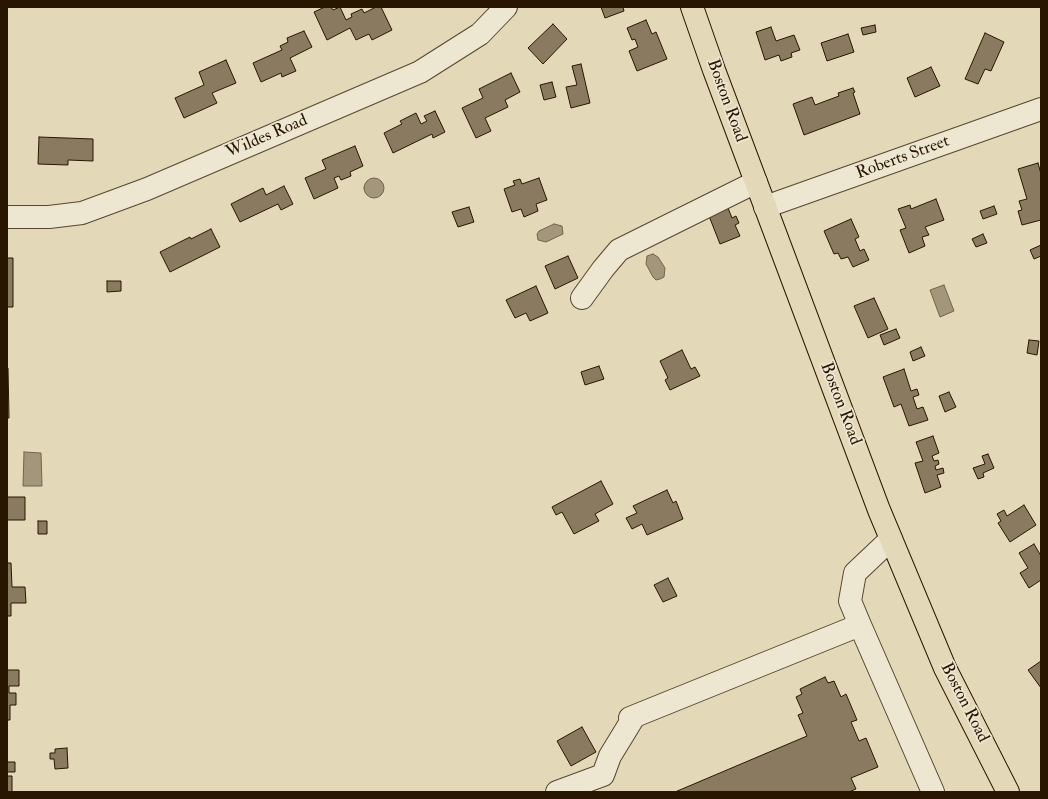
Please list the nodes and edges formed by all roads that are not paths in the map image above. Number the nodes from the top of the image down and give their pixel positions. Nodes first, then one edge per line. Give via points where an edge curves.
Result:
1 (506, 7) edge
2 (692, 7) edge
3 (1041, 109) edge
4 (756, 182) junction
5 (765, 207) junction
6 (7, 217) edge
7 (582, 298) dead end
8 (891, 539) junction
9 (860, 625) junction
10 (557, 792) edge
11 (933, 792) edge
12 (1008, 792) edge

1 - 6 street, Wildes Road via 480,34 420,72 147,189 82,213 49,217
2 - 4 main road, Boston Road
3 - 5 street, Roberts Street
4 - 5 main road, Boston Road
4 - 7 street via 619,250
5 - 8 main road, Boston Road
8 - 9 street via 855,574 850,601
8 - 12 main road, Boston Road via 945,668
9 - 10 street via 630,718 632,720 610,756 603,775
9 - 11 street

